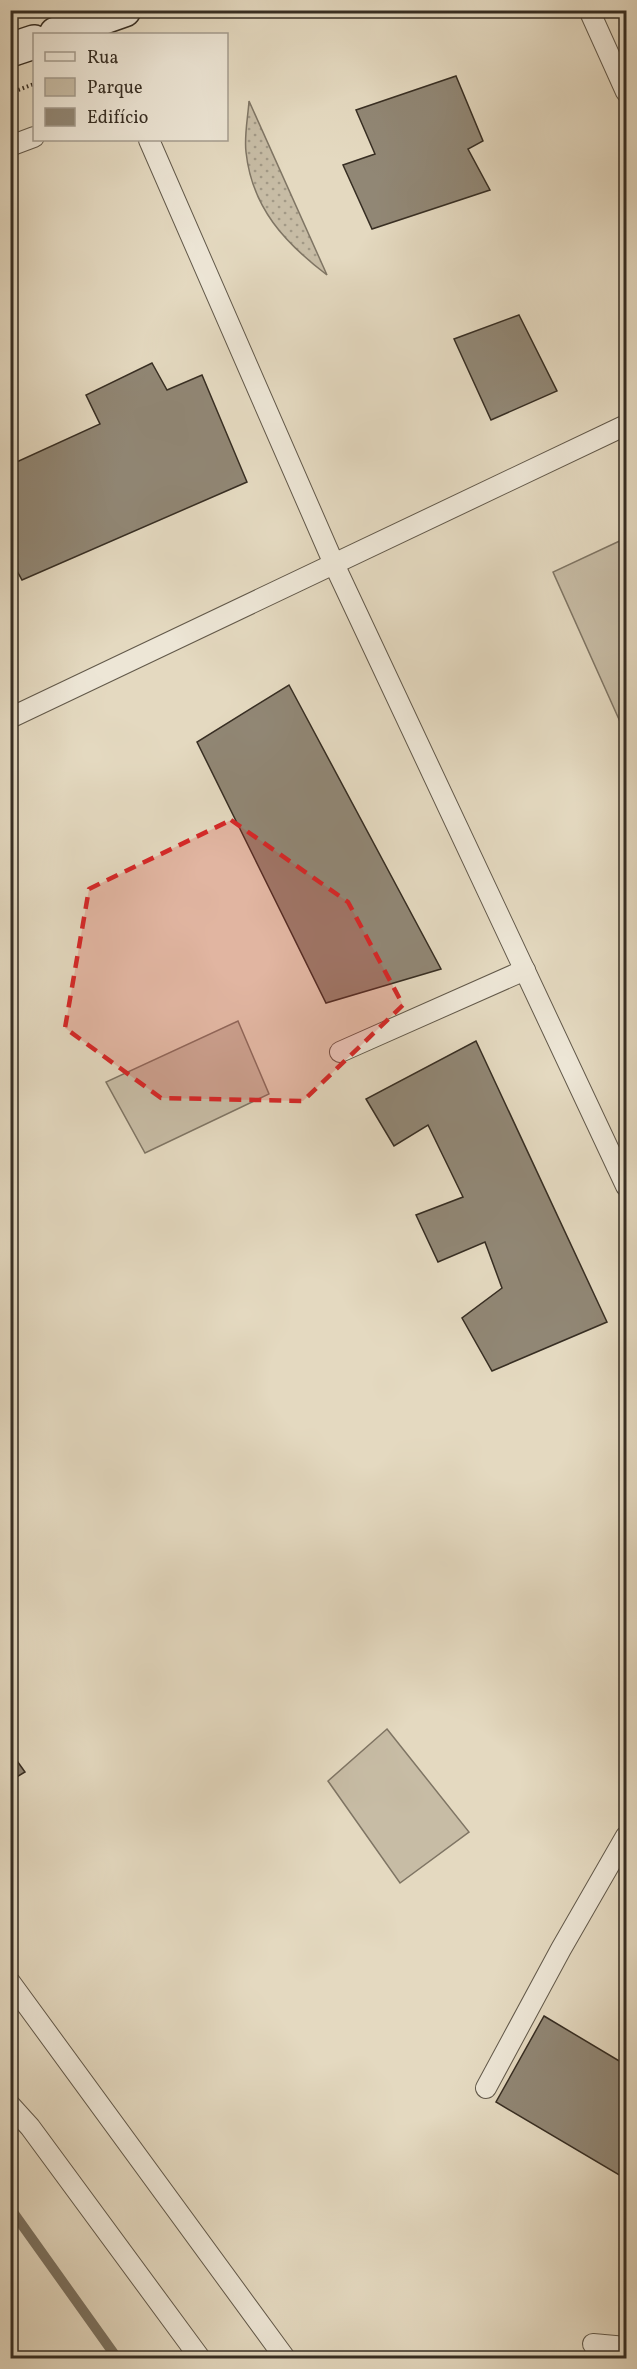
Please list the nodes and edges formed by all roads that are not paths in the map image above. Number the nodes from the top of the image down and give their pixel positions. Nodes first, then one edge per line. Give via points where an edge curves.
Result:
1 (124, 10) edge
2 (589, 10) edge
3 (59, 33) edge
4 (33, 42) edge
5 (10, 50) edge
6 (627, 92) edge
7 (33, 137) edge
8 (149, 141) edge
9 (10, 146) edge
10 (627, 424) edge
11 (334, 564) junction
12 (10, 718) edge
13 (525, 970) junction
14 (340, 1052) dead end
15 (627, 1186) edge
16 (627, 1836) edge
17 (10, 1983) edge
18 (486, 2088) dead end
19 (10, 2105) edge
20 (593, 2344) dead end
21 (627, 2347) edge
22 (200, 2358) edge
23 (285, 2358) edge

1 - 3 main road
2 - 6 lane
4 - 5 main road
7 - 9 lane
8 - 11 lane
10 - 11 lane
11 - 12 lane
11 - 13 lane
13 - 14 lane
13 - 15 lane
16 - 18 lane
17 - 23 lane
19 - 22 lane
20 - 21 lane

